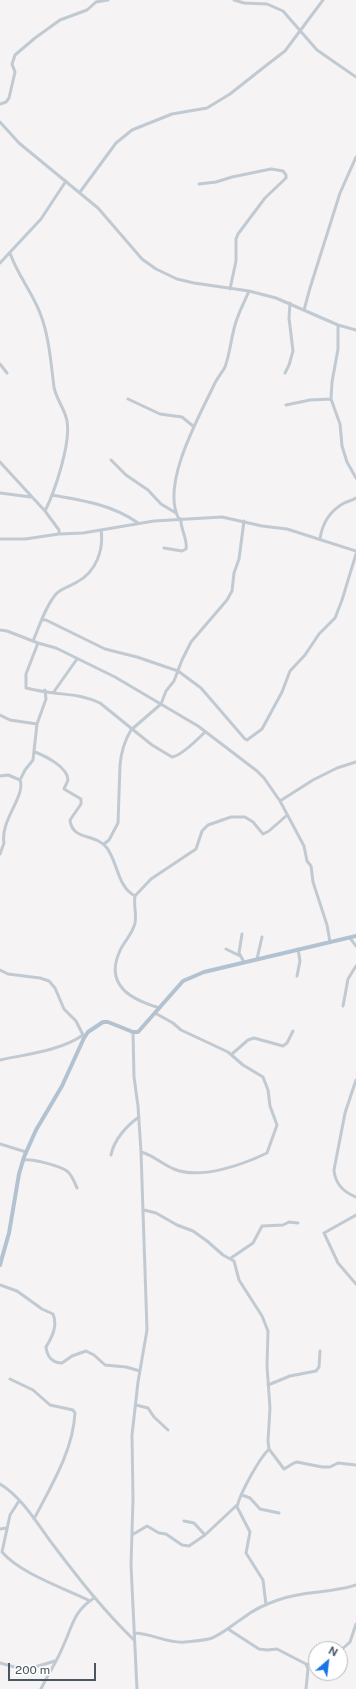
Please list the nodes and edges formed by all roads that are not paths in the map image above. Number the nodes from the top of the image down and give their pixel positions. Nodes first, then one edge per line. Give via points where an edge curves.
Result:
1 (108, 0) edge
2 (234, 0) edge
3 (323, 0) edge
4 (300, 31) junction
5 (356, 78) edge
6 (0, 104) edge
7 (0, 122) edge
8 (356, 157) edge
9 (66, 181) junction
10 (199, 184) dead end
11 (80, 192) junction
12 (10, 253) junction
13 (0, 263) edge
14 (230, 289) junction
15 (249, 292) junction
16 (290, 303) junction
17 (304, 310) junction
18 (338, 325) junction
19 (356, 330) edge
20 (0, 364) edge
21 (7, 373) dead end
22 (285, 373) dead end
23 (128, 398) dead end
24 (330, 399) junction
25 (286, 406) dead end
26 (193, 426) junction
27 (111, 460) dead end
28 (0, 462) edge
29 (356, 478) edge
30 (0, 493) edge
31 (52, 495) junction
32 (31, 497) junction
33 (356, 498) edge
34 (45, 511) junction
35 (176, 513) junction
36 (180, 519) junction
37 (244, 521) junction
38 (138, 523) junction
39 (100, 530) junction
40 (59, 534) junction
41 (0, 539) edge
42 (320, 540) junction
43 (164, 548) dead end
44 (356, 553) edge
45 (42, 620) junction
46 (0, 630) edge
47 (33, 641) junction
48 (38, 643) junction
49 (77, 659) junction
50 (178, 672) junction
51 (45, 690) junction
52 (53, 693) junction
53 (161, 704) junction
54 (0, 715) edge
55 (38, 724) junction
56 (131, 730) junction
57 (205, 732) junction
58 (35, 752) junction
59 (356, 762) edge
60 (0, 776) edge
61 (20, 780) junction
62 (280, 801) junction
63 (286, 816) junction
64 (104, 844) junction
65 (0, 854) edge
66 (135, 896) junction
67 (242, 934) dead end
68 (356, 936) edge
69 (262, 937) dead end
70 (350, 938) junction
71 (330, 942) junction
72 (356, 946) edge
73 (226, 950) dead end
74 (298, 950) junction
75 (240, 956) junction
76 (257, 959) junction
77 (244, 962) junction
78 (356, 966) edge
79 (0, 970) edge
80 (297, 976) dead end
81 (343, 1006) dead end
82 (160, 1008) junction
83 (155, 1013) junction
84 (293, 1031) dead end
85 (88, 1032) junction
86 (133, 1032) junction
87 (83, 1035) junction
88 (232, 1054) junction
89 (0, 1060) edge
90 (356, 1080) edge
91 (139, 1116) junction
92 (0, 1144) edge
93 (141, 1152) junction
94 (26, 1153) junction
95 (111, 1155) dead end
96 (23, 1160) junction
97 (35, 1160) junction
98 (77, 1188) dead end
99 (356, 1196) edge
100 (144, 1210) junction
101 (356, 1215) edge
102 (298, 1223) dead end
103 (231, 1258) junction
104 (0, 1265) edge
105 (356, 1284) edge
106 (0, 1285) edge
107 (320, 1351) dead end
108 (140, 1371) junction
109 (10, 1379) dead end
110 (268, 1385) junction
111 (136, 1405) junction
112 (168, 1430) dead end
113 (269, 1449) junction
114 (356, 1465) edge
115 (0, 1484) edge
116 (242, 1495) junction
117 (20, 1501) junction
118 (238, 1504) junction
119 (279, 1513) dead end
120 (34, 1519) junction
121 (184, 1520) dead end
122 (6, 1528) junction
123 (0, 1529) edge
124 (132, 1534) junction
125 (205, 1535) junction
126 (356, 1585) edge
127 (94, 1598) junction
128 (90, 1601) junction
129 (266, 1605) junction
130 (356, 1624) edge
131 (228, 1629) junction
132 (134, 1633) junction
133 (134, 1640) junction
134 (348, 1644) edge
135 (55, 1661) junction
136 (0, 1662) edge
137 (306, 1664) joint
138 (41, 1689) edge
139 (137, 1689) edge
140 (306, 1689) edge

1 - 6 street via 96,2 87,10 60,20 15,55 9,98
2 - 4 street via 278,8
3 - 4 street
4 - 5 street via 317,50
4 - 11 street via 285,51 216,103 207,108 172,114 132,130 116,143
7 - 9 street via 19,144
8 - 17 street via 340,193
9 - 11 street
9 - 12 street via 41,219
10 - 14 street via 271,168 283,171 286,175 238,234
11 - 14 street via 98,208 142,258 156,269 177,279
12 - 13 street
12 - 31 street via 40,313 52,366 54,388 67,421 67,446
14 - 15 street
15 - 16 street
15 - 26 street via 235,325 224,369 214,383
16 - 17 street
16 - 22 street via 293,351
17 - 18 street
18 - 19 street
18 - 24 street via 338,349
20 - 21 street
23 - 26 street via 160,414 182,417
24 - 25 street via 310,400
24 - 29 street via 340,424 342,446 347,462
26 - 35 street via 175,481
27 - 35 street via 161,504
28 - 32 street
30 - 32 street
31 - 34 street
31 - 38 street via 90,502 125,515
32 - 34 street
33 - 42 street via 336,509 327,519 321,530
34 - 40 street via 59,530
35 - 36 street
36 - 37 street via 222,517
36 - 38 street
36 - 43 street via 186,549 182,551
37 - 42 street via 287,529
37 - 50 street via 232,592 191,642
38 - 39 street
39 - 40 street
39 - 45 street via 100,552 92,568 84,578 57,593 50,601
40 - 41 street via 25,539
42 - 44 street
44 - 50 street via 335,618 290,671 266,724 252,738 245,739 201,688
45 - 47 street
45 - 50 street via 111,652 137,657
46 - 47 street
47 - 48 street
48 - 49 street via 56,648
48 - 51 street via 26,674 26,688
49 - 52 street
49 - 53 street via 115,677
50 - 53 street
51 - 52 street
51 - 55 street via 46,699
52 - 56 street via 72,694 92,700 107,709
53 - 56 street
53 - 57 street
54 - 55 street via 10,720
55 - 58 street
56 - 57 street via 174,758
56 - 64 street via 121,757 118,823
57 - 62 street via 257,771
58 - 61 street via 33,760
58 - 64 street via 63,769 68,781 64,789 81,799 81,804 70,820 73,830
59 - 62 street via 323,775
60 - 61 street via 8,775
61 - 65 street via 18,795 9,811 1,836 4,843
62 - 63 street
63 - 66 street via 263,834 245,817 232,817 208,826 202,831 196,849 151,879
63 - 71 street via 304,846 307,861 311,866
64 - 66 street via 126,889
66 - 82 street via 135,925 119,952 115,977 132,997
67 - 75 street
68 - 70 main road
69 - 76 street
70 - 71 main road
70 - 72 street
71 - 74 main road
73 - 75 street
74 - 76 main road
74 - 80 street via 300,961
75 - 77 street
76 - 77 main road
77 - 82 main road via 190,977 176,988
78 - 81 street via 348,979
79 - 87 street via 8,974 49,981 64,1009 76,1021
82 - 83 main road
83 - 86 main road via 138,1032
83 - 88 street via 173,1022 180,1030
84 - 88 street via 283,1046 254,1038
85 - 86 main road via 97,1025 108,1022
85 - 87 street
85 - 94 main road
86 - 91 street via 134,1077
87 - 89 street via 44,1050
88 - 93 street via 243,1065 261,1075 265,1081 277,1125 267,1153 203,1173 174,1169
90 - 99 street via 345,1113 334,1170 338,1184
91 - 93 street
91 - 95 street via 128,1125 116,1142
92 - 94 street
93 - 100 street
94 - 96 main road
94 - 97 street
96 - 97 street
96 - 104 main road
97 - 98 street via 67,1171
100 - 103 street via 193,1231
100 - 108 street via 147,1330
101 - 105 street via 324,1233 338,1263
102 - 103 street via 262,1226 253,1243
103 - 110 street via 236,1263 239,1280 262,1316 268,1331
106 - 108 street via 17,1291 53,1314 55,1327 46,1347 49,1356 56,1363 62,1363 86,1351 105,1365
107 - 110 street via 319,1367 316,1371 290,1376
108 - 111 street
109 - 120 street via 33,1390 50,1405 73,1410 75,1413 70,1442 64,1458
110 - 113 street
111 - 112 street via 148,1408
111 - 124 street via 132,1446
113 - 114 street via 284,1469 294,1462 322,1467 338,1463
113 - 116 street via 261,1456
115 - 117 street
116 - 118 street
116 - 119 street via 250,1498 260,1508
117 - 120 street
117 - 122 street via 12,1510
118 - 125 street
118 - 129 street via 237,1508 250,1532 246,1553 263,1580
120 - 127 street
121 - 125 street via 194,1523
122 - 123 street
122 - 128 street via 2,1549 5,1554 48,1582
124 - 125 street via 147,1526 184,1546 195,1543
124 - 132 street
126 - 129 street via 301,1593
127 - 128 street
127 - 133 street
128 - 135 street via 79,1610
129 - 131 street
130 - 134 street
131 - 132 street via 211,1638 183,1642
131 - 137 street via 259,1649 277,1649
132 - 133 street
133 - 139 street
135 - 136 street via 25,1670
135 - 138 street
137 - 140 street

